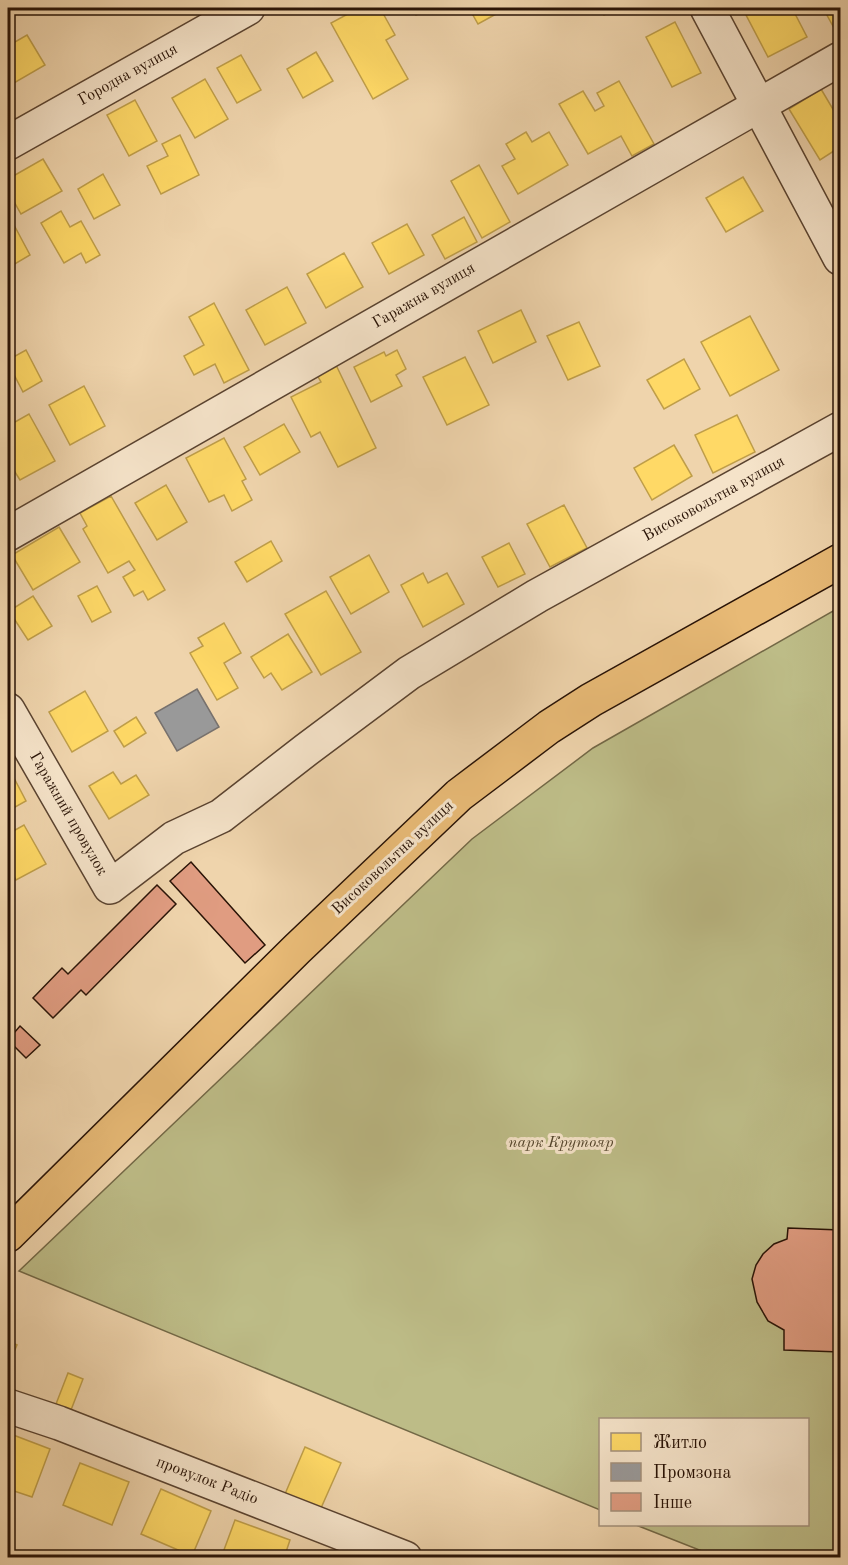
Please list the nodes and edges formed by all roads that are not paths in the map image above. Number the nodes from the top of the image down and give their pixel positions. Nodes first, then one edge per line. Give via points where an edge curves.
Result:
1 (248, 8) edge
2 (707, 8) edge
3 (840, 59) edge
4 (758, 105) junction
5 (8, 143) edge
6 (840, 258) edge
7 (840, 429) edge
8 (8, 534) edge
9 (840, 561) edge
10 (8, 710) edge
11 (110, 887) joint
12 (8, 1235) edge
13 (8, 1406) edge
14 (405, 1557) edge

1 - 5 street, Городна вулиця
2 - 4 street
3 - 4 street, Гаражна вулиця
4 - 6 street
4 - 8 street, Гаражна вулиця
7 - 11 street, Високовольтна вулиця via 537,596 409,673 221,816 174,838
9 - 12 main road, Високовольтна вулиця via 591,700 459,795
10 - 11 street, Гаражний провулок
13 - 14 street, провулок Радіо

